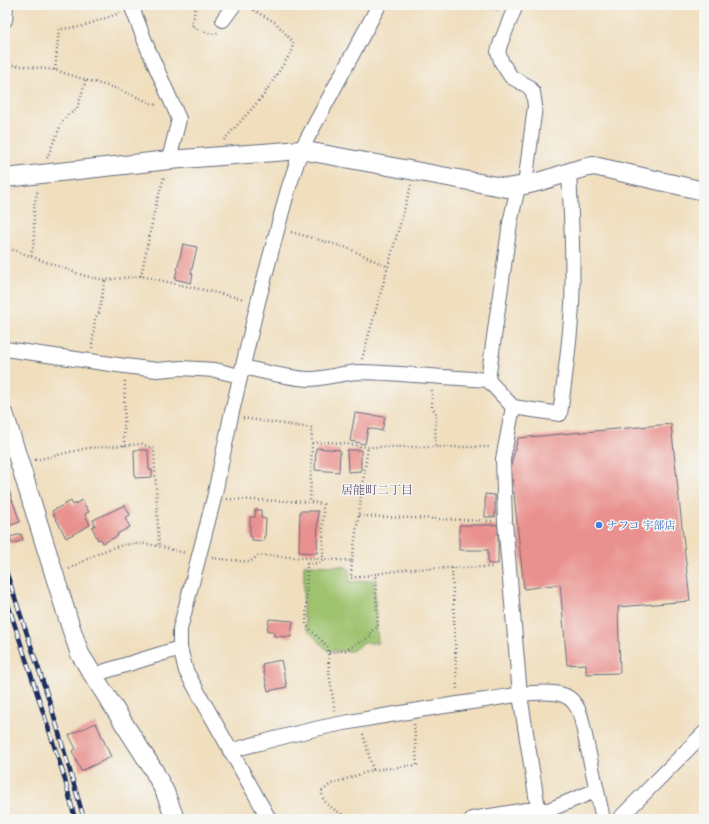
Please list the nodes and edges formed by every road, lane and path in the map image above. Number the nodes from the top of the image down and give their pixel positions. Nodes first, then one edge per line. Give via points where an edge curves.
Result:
1 (6, 5) edge
2 (195, 5) edge
3 (234, 5) edge
4 (245, 5) edge
5 (379, 5) edge
6 (473, 5) edge
7 (132, 7) edge
8 (515, 9) edge
9 (5, 20) edge
10 (223, 20) joint
11 (5, 64) edge
12 (55, 70) junction
13 (177, 115) junction
14 (301, 150) junction
15 (220, 156) junction
16 (169, 160) junction
17 (414, 171) junction
18 (569, 171) junction
19 (5, 178) edge
20 (521, 186) junction
21 (704, 191) edge
22 (277, 228) junction
23 (5, 247) edge
24 (388, 267) junction
25 (141, 276) junction
26 (105, 280) junction
27 (258, 302) junction
28 (5, 348) edge
29 (90, 361) junction
30 (125, 366) junction
31 (242, 372) junction
32 (358, 372) junction
33 (432, 377) junction
34 (488, 380) junction
35 (513, 407) junction
36 (5, 416) edge
37 (231, 416) junction
38 (312, 443) junction
39 (124, 446) junction
40 (368, 447) junction
41 (435, 447) junction
42 (505, 448) junction
43 (21, 463) junction
44 (214, 498) junction
45 (310, 502) junction
46 (358, 516) junction
47 (505, 522) junction
48 (159, 547) junction
49 (199, 556) junction
50 (323, 559) junction
51 (352, 561) junction
52 (509, 567) junction
53 (452, 568) junction
54 (375, 574) junction
55 (55, 577) junction
56 (180, 648) junction
57 (329, 653) junction
58 (93, 675) junction
59 (520, 695) junction
60 (457, 704) junction
61 (412, 711) junction
62 (360, 720) junction
63 (337, 724) junction
64 (704, 733) edge
65 (230, 751) junction
66 (373, 770) junction
67 (597, 790) junction
68 (538, 808) junction
69 (626, 816) edge
70 (175, 819) edge
71 (269, 819) edge
72 (348, 819) edge
73 (472, 819) edge
74 (603, 819) edge

1 - 9 street
2 - 10 path via 192,27 211,34 219,33
3 - 10 street
4 - 15 path via 276,24 293,42 292,51 263,96 224,138
5 - 14 street
6 - 8 path
7 - 12 path via 80,27 59,29
7 - 13 street
8 - 20 street via 498,52 511,76 533,92 534,106
11 - 12 path
12 - 13 path via 115,88
13 - 16 street via 179,119
14 - 15 street
14 - 17 street
14 - 22 street
15 - 16 street
16 - 19 street
16 - 25 path via 156,204
17 - 20 street via 507,188
17 - 24 path
18 - 20 street
18 - 21 street via 594,166
18 - 35 street via 573,239 572,306 560,414
20 - 34 street via 510,222
22 - 24 path via 348,248
22 - 27 street
23 - 26 path via 85,276
24 - 32 path
25 - 26 path
25 - 27 path
26 - 29 path via 100,313 95,318
27 - 31 street
28 - 29 street
29 - 30 street
30 - 31 street via 156,370 181,368
30 - 39 path
31 - 32 street via 310,379
31 - 37 street
32 - 33 street
33 - 34 street
33 - 41 path via 432,408 436,412
34 - 35 street
35 - 42 street
36 - 43 street
37 - 38 path via 311,428
37 - 44 street
38 - 40 path via 331,442
38 - 45 path
39 - 43 path via 88,448
39 - 48 path via 142,444 154,449
40 - 41 path
40 - 46 path
41 - 42 path
42 - 47 street
43 - 55 street
44 - 45 path
44 - 49 street
45 - 50 path via 323,504
46 - 47 path
46 - 51 path
47 - 52 street
48 - 49 path
48 - 55 path via 123,545 102,551
49 - 50 path via 250,562 259,556
49 - 56 street via 180,629
50 - 51 path
50 - 57 path via 320,563 307,564 306,625 328,647
51 - 54 path via 351,578
52 - 53 path
52 - 59 street
53 - 54 path via 408,569
53 - 60 path
54 - 57 path via 378,627 371,631 370,637 346,650
55 - 58 street via 80,654
56 - 58 street
56 - 65 street via 186,671
57 - 63 path via 329,672
58 - 70 street via 153,769
59 - 60 street
59 - 67 street via 547,692 564,695 578,707
59 - 68 street
60 - 61 street
61 - 62 street
61 - 66 path via 417,765
62 - 63 street
62 - 66 path
63 - 65 street
64 - 69 street
65 - 71 street
66 - 72 path via 332,784 322,791 324,802
67 - 68 street via 546,811
67 - 74 street
68 - 73 street

